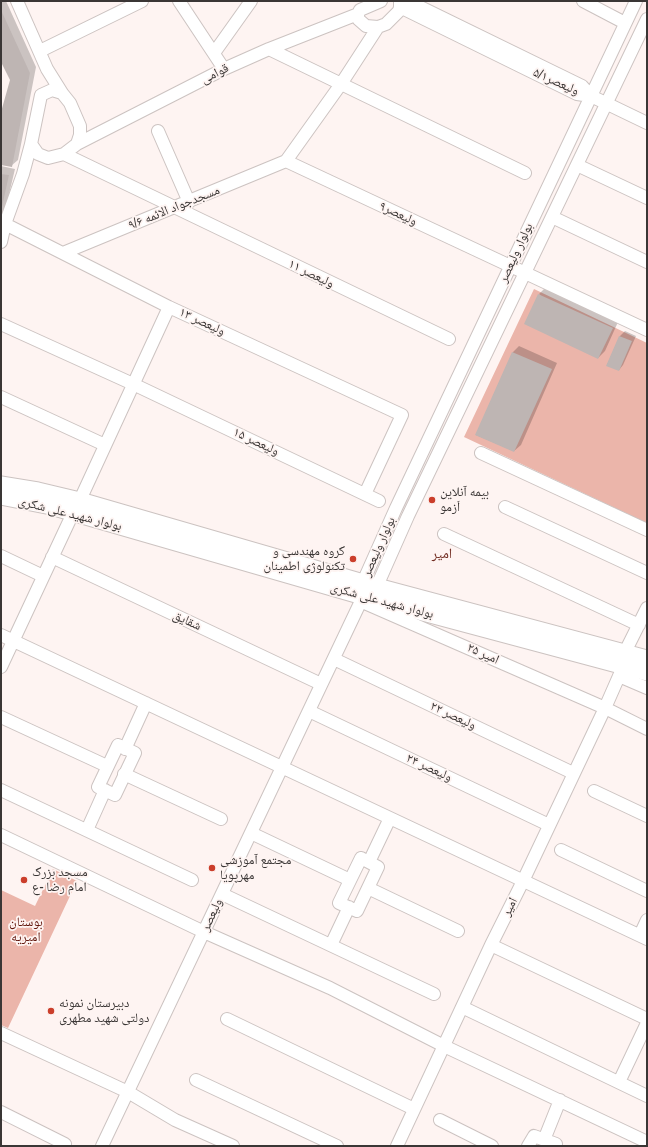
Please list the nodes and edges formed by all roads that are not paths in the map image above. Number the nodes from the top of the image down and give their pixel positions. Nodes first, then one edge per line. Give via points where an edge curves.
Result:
1 (17, 1) edge
2 (142, 1) edge
3 (178, 1) edge
4 (251, 1) edge
5 (381, 1) edge
6 (583, 1) edge
7 (636, 1) edge
8 (403, 3) edge
9 (358, 14) junction
10 (647, 19) edge
11 (625, 23) junction
12 (378, 27) junction
13 (269, 49) junction
14 (40, 51) junction
15 (214, 53) junction
16 (47, 69) junction
17 (224, 69) junction
18 (341, 84) junction
19 (62, 93) junction
20 (41, 95) junction
21 (591, 96) junction
22 (606, 104) junction
23 (647, 123) edge
24 (80, 126) junction
25 (158, 131) dead end
26 (101, 132) junction
27 (31, 144) junction
28 (77, 144) junction
29 (64, 154) junction
30 (48, 158) junction
31 (286, 161) junction
32 (577, 165) junction
33 (525, 173) dead end
34 (23, 174) junction
35 (647, 198) edge
36 (189, 202) junction
37 (174, 208) junction
38 (552, 217) junction
39 (5, 224) junction
40 (1, 242) edge
41 (62, 253) junction
42 (647, 262) edge
43 (510, 267) junction
44 (525, 274) junction
45 (169, 307) junction
46 (1, 324) edge
47 (647, 330) edge
48 (449, 339) dead end
49 (133, 384) junction
50 (1, 397) edge
51 (105, 445) junction
52 (481, 453) dead end
53 (1, 484) edge
54 (365, 494) junction
55 (1, 497) edge
56 (80, 500) junction
57 (379, 500) dead end
58 (505, 507) dead end
59 (73, 513) junction
60 (647, 530) edge
61 (444, 534) dead end
62 (1, 556) edge
63 (52, 557) junction
64 (305, 572) junction
65 (647, 573) edge
66 (43, 576) junction
67 (366, 591) junction
68 (647, 608) edge
69 (639, 625) junction
70 (1, 635) edge
71 (13, 641) junction
72 (647, 658) edge
73 (334, 659) junction
74 (622, 665) junction
75 (1, 667) edge
76 (647, 673) edge
77 (322, 684) junction
78 (647, 688) edge
79 (146, 703) junction
80 (605, 708) junction
81 (309, 711) junction
82 (1, 717) edge
83 (647, 729) edge
84 (125, 749) junction
85 (107, 766) junction
86 (282, 767) junction
87 (573, 773) junction
88 (124, 774) junction
89 (1, 790) edge
90 (105, 790) junction
91 (594, 791) dead end
92 (647, 816) edge
93 (390, 818) junction
94 (221, 819) dead end
95 (549, 825) junction
96 (87, 830) junction
97 (251, 833) junction
98 (1, 836) edge
99 (561, 850) dead end
100 (369, 862) junction
101 (192, 880) dead end
102 (350, 880) junction
103 (523, 881) junction
104 (368, 888) junction
105 (647, 891) edge
106 (222, 894) junction
107 (349, 907) junction
108 (647, 920) edge
109 (204, 932) junction
110 (458, 932) dead end
111 (643, 937) edge
112 (331, 945) junction
113 (491, 946) junction
114 (434, 994) dead end
115 (462, 1007) junction
116 (227, 1019) dead end
117 (647, 1019) edge
118 (647, 1023) edge
119 (1, 1033) edge
120 (444, 1046) junction
121 (196, 1080) dead end
122 (619, 1082) junction
123 (128, 1092) junction
124 (647, 1096) edge
125 (560, 1100) junction
126 (414, 1109) junction
127 (1, 1112) edge
128 (440, 1120) dead end
129 (544, 1140) junction
130 (647, 1142) edge
131 (65, 1144) dead end
132 (102, 1146) edge
133 (233, 1146) edge
134 (337, 1146) edge
135 (397, 1146) edge
136 (492, 1146) edge
137 (528, 1146) edge
138 (555, 1146) edge

1 - 14 street
2 - 14 street
3 - 15 street
4 - 15 street
5 - 9 street, قوامی via 360,10
6 - 11 street
7 - 11 street, بولوار ولیعصر
8 - 12 street via 386,24
8 - 21 street, ولیعصر۵/۱ via 582,86
9 - 12 street via 358,18 366,26
9 - 13 street, قوامی
10 - 22 street, بولوار ولیعصر
11 - 21 street, بولوار ولیعصر
12 - 18 street
13 - 17 street, قوامی
13 - 18 street
14 - 16 street
15 - 17 street
16 - 19 street
16 - 20 street
17 - 26 street, قوامی
18 - 31 street
18 - 33 street
19 - 20 street via 52,90
19 - 24 street via 70,103
20 - 27 street
21 - 22 street, ولیعصر۵/۱
21 - 43 street, بولوار ولیعصر
22 - 23 street, ولیعصر۵/۱
22 - 32 street, بولوار ولیعصر
24 - 26 street via 88,131
24 - 28 street
25 - 36 street
26 - 28 street, قوامی
27 - 30 street via 38,154
27 - 34 street
28 - 29 street
29 - 30 street
29 - 37 street, ولیعصر ۱۱
30 - 34 street via 31,164
31 - 36 street, مسجدجواد الائمه ۹/۶
31 - 43 street, ولیعصر۹
32 - 35 street
32 - 38 street, بولوار ولیعصر
34 - 39 street
36 - 37 street, مسجدجواد الائمه ۹/۶
37 - 41 street, مسجدجواد الائمه ۹/۶
37 - 48 street, ولیعصر ۱۱
38 - 42 street
38 - 44 street, بولوار ولیعصر
39 - 40 street
39 - 41 street, ولیعصر ۱۳
41 - 45 street, ولیعصر ۱۳
43 - 44 street, ولیعصر۹
43 - 67 street, بولوار ولیعصر via 396,508
44 - 47 street, ولیعصر۹
44 - 67 street, بولوار ولیعصر via 408,516
45 - 49 street
45 - 54 street, ولیعصر ۱۳ via 402,415
46 - 49 street, ولیعصر ۱۵
49 - 51 street
49 - 54 street, ولیعصر ۱۵
50 - 51 street
51 - 56 street
52 - 60 street
53 - 56 main road, بولوار شهید علی شکری
54 - 57 street, ولیعصر ۱۵
55 - 59 main road, بولوار شهید علی شکری
56 - 64 main road, بولوار شهید علی شکری
58 - 65 street
59 - 63 street
59 - 64 main road, بولوار شهید علی شکری
61 - 69 street
62 - 66 street
63 - 66 street
63 - 77 street, شقایق
64 - 67 main road, بولوار شهید علی شکری
66 - 71 street
67 - 73 street, ولیعصر
67 - 74 main road, بولوار شهید علی شکری
67 - 80 street, امیر ۲۵
68 - 69 street, امیر
69 - 74 street, امیر
70 - 71 street
71 - 75 street
71 - 79 street
72 - 74 main road, بولوار شهید علی شکری
73 - 77 street, ولیعصر
73 - 87 street, ولیعصر ۲۲
74 - 76 main road, بولوار شهید علی شکری
74 - 78 street
74 - 80 street, امیر
77 - 81 street, ولیعصر
79 - 84 street
79 - 86 street
80 - 83 street, امیر ۲۵
80 - 87 street, امیر
81 - 86 street, ولیعصر
81 - 95 street, ولیعصر ۲۴
82 - 85 street
84 - 85 street via 118,745
84 - 88 street via 135,753
85 - 90 street via 98,787
86 - 93 street
86 - 97 street, ولیعصر
87 - 95 street, امیر
88 - 90 street via 114,795
88 - 94 street
89 - 96 street
90 - 96 street
91 - 92 street
93 - 100 street
93 - 103 street
95 - 103 street, امیر
96 - 101 street
97 - 102 street
97 - 106 street, ولیعصر
98 - 109 street
99 - 105 street
100 - 102 street via 360,858
100 - 104 street via 378,867
102 - 107 street via 339,903
103 - 111 street
103 - 113 street, امیر
104 - 107 street via 357,911
104 - 110 street
106 - 109 street, ولیعصر
106 - 112 street
107 - 112 street
108 - 111 street
109 - 120 street via 330,988
109 - 123 street, ولیعصر
112 - 114 street
113 - 115 street, امیر
113 - 117 street
115 - 120 street, امیر
115 - 122 street
116 - 126 street
118 - 122 street
119 - 123 street
120 - 125 street
120 - 126 street, امیر
121 - 134 street
122 - 124 street
123 - 132 street, ولیعصر
123 - 133 street via 175,1120
125 - 129 street
125 - 130 street
126 - 135 street, امیر
127 - 131 street
128 - 136 street
129 - 137 street via 534,1136
129 - 138 street via 556,1144

